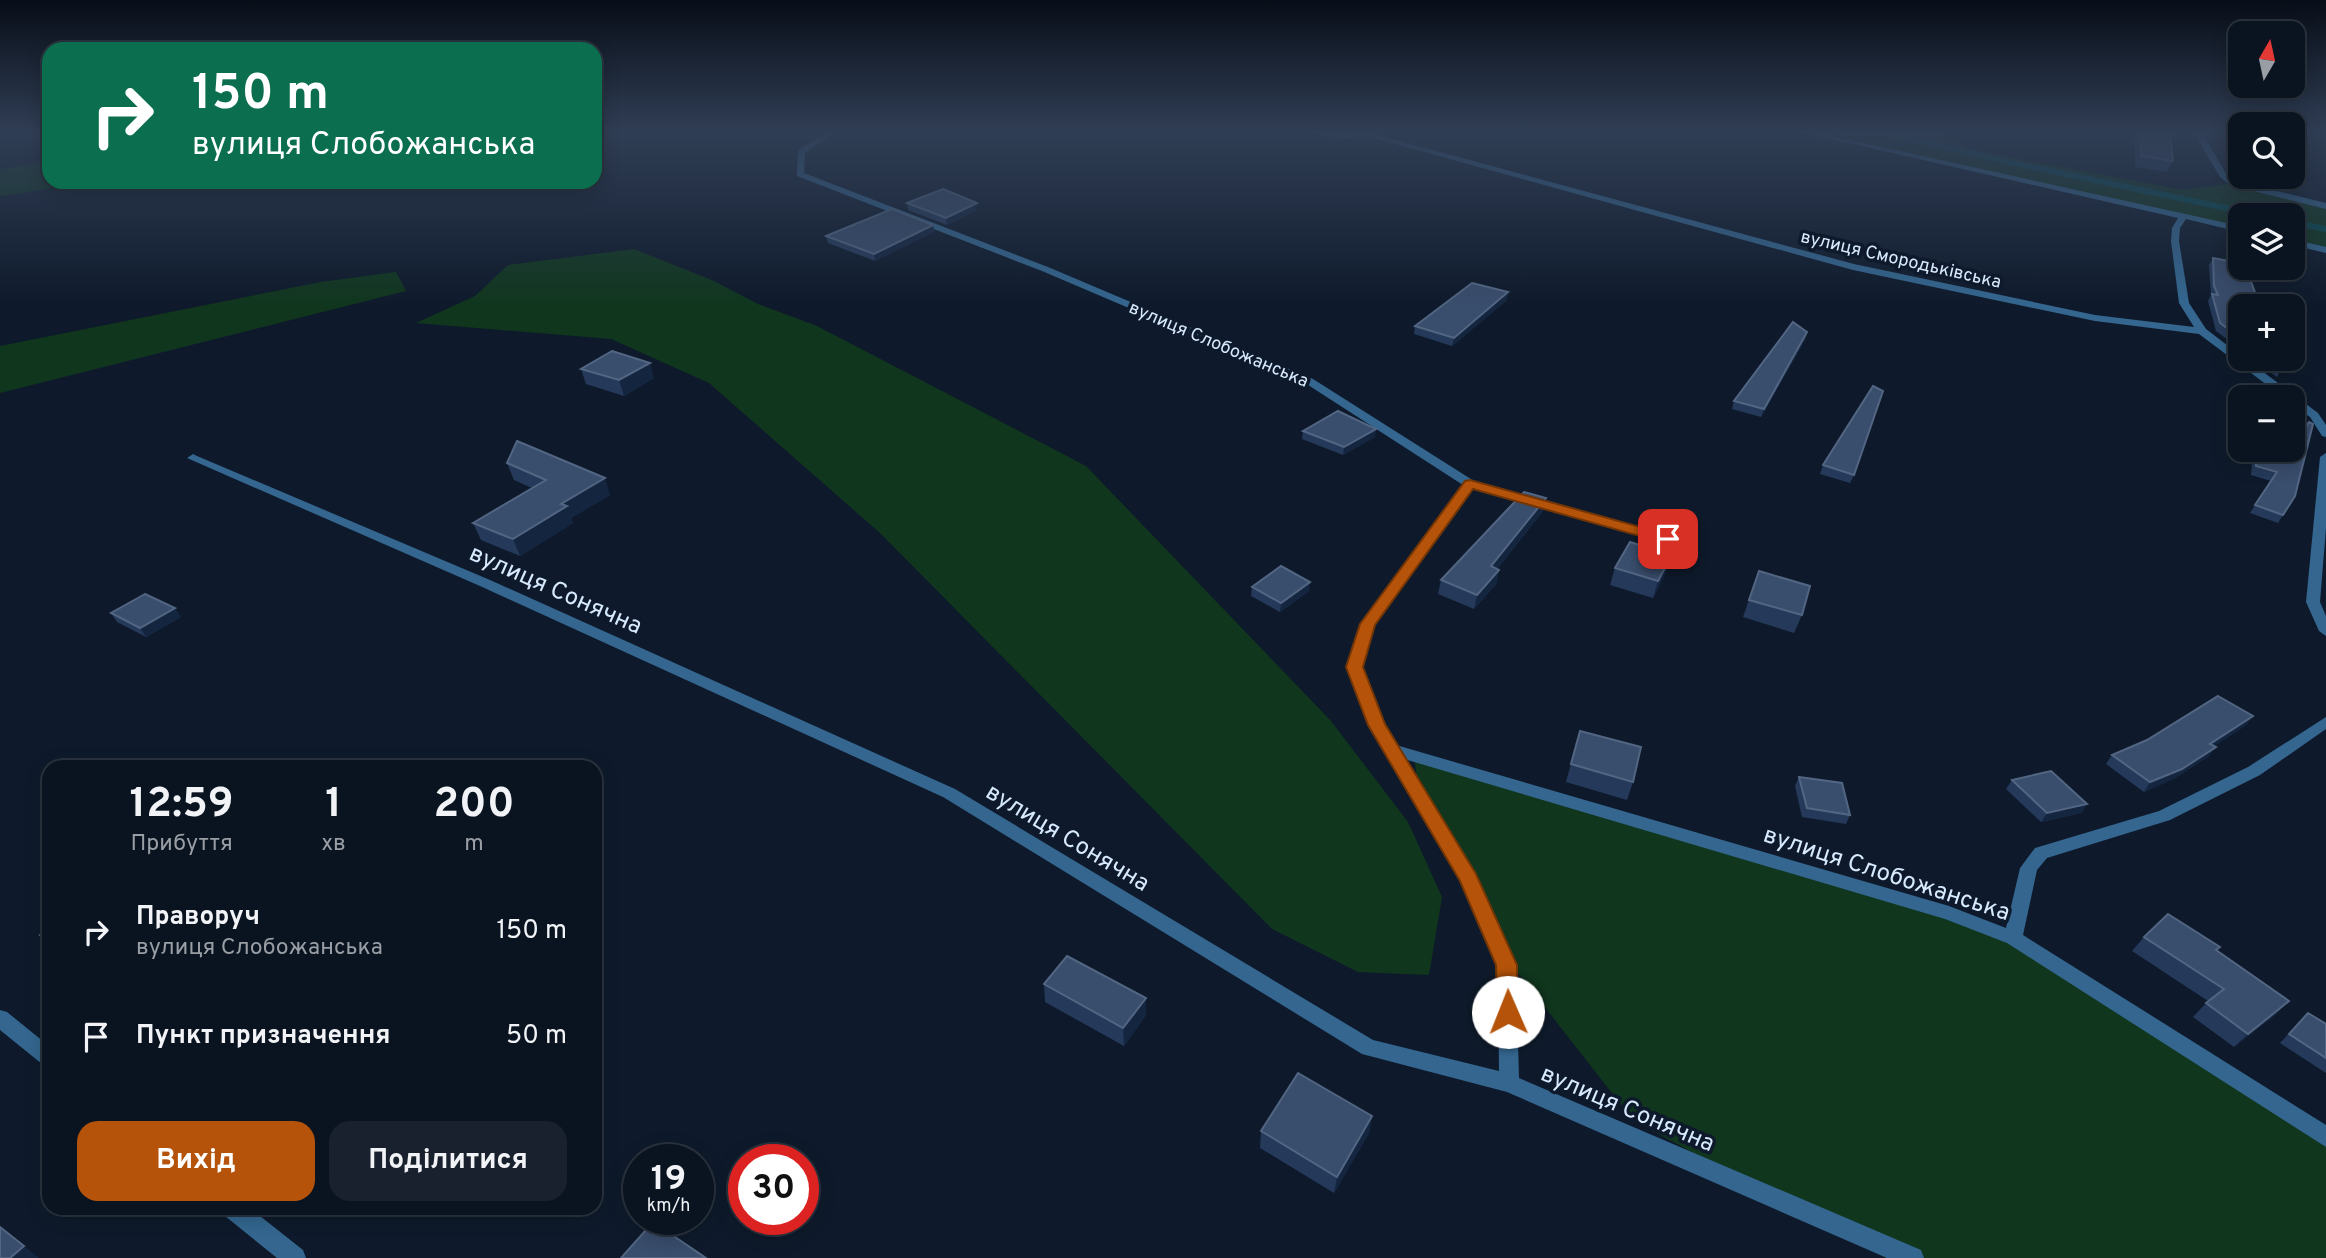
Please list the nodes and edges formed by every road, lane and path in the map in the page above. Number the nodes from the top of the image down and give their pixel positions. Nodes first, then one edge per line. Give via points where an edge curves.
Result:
1 (841, 190) edge
2 (1570, 190) edge
3 (2068, 190) edge
4 (2261, 190) edge
5 (2326, 206) edge
6 (2184, 215) junction
7 (2228, 226) edge
8 (2305, 245) edge
9 (2326, 250) edge
10 (2203, 331) junction
11 (2274, 385) edge
12 (2305, 408) edge
13 (2326, 434) edge
14 (2326, 457) edge
15 (193, 458) dead end
16 (1470, 484) junction
17 (1668, 539) dead end
18 (2326, 631) edge
19 (2326, 722) edge
20 (1391, 749) junction
21 (2012, 938) junction
22 (0, 1018) edge
23 (42, 1052) edge
24 (1509, 1083) junction
25 (2326, 1137) edge
26 (242, 1215) edge
27 (295, 1258) edge
28 (1913, 1258) edge

1 - 16 street, вулиця Слобожанська via 1045,269 1309,381
2 - 10 street, вулиця Смородьківська via 1853,267 2095,318
3 - 6 street
4 - 5 street
6 - 7 street
6 - 10 street via 2175,241 2184,303
8 - 9 street
10 - 11 street
12 - 13 street
14 - 18 street via 2313,602
15 - 24 street, вулиця Сонячна via 485,583 949,793 1369,1048
16 - 17 street, вулиця Слобожанська
16 - 20 street via 1368,624 1354,667 1376,725
19 - 21 street via 2253,771 2164,816 2041,853 2029,868
20 - 21 street, вулиця Слобожанська via 1949,913
20 - 24 street via 1469,879 1507,965
21 - 25 street, вулиця Слобожанська
22 - 23 street
24 - 28 street, вулиця Сонячна
26 - 27 street

